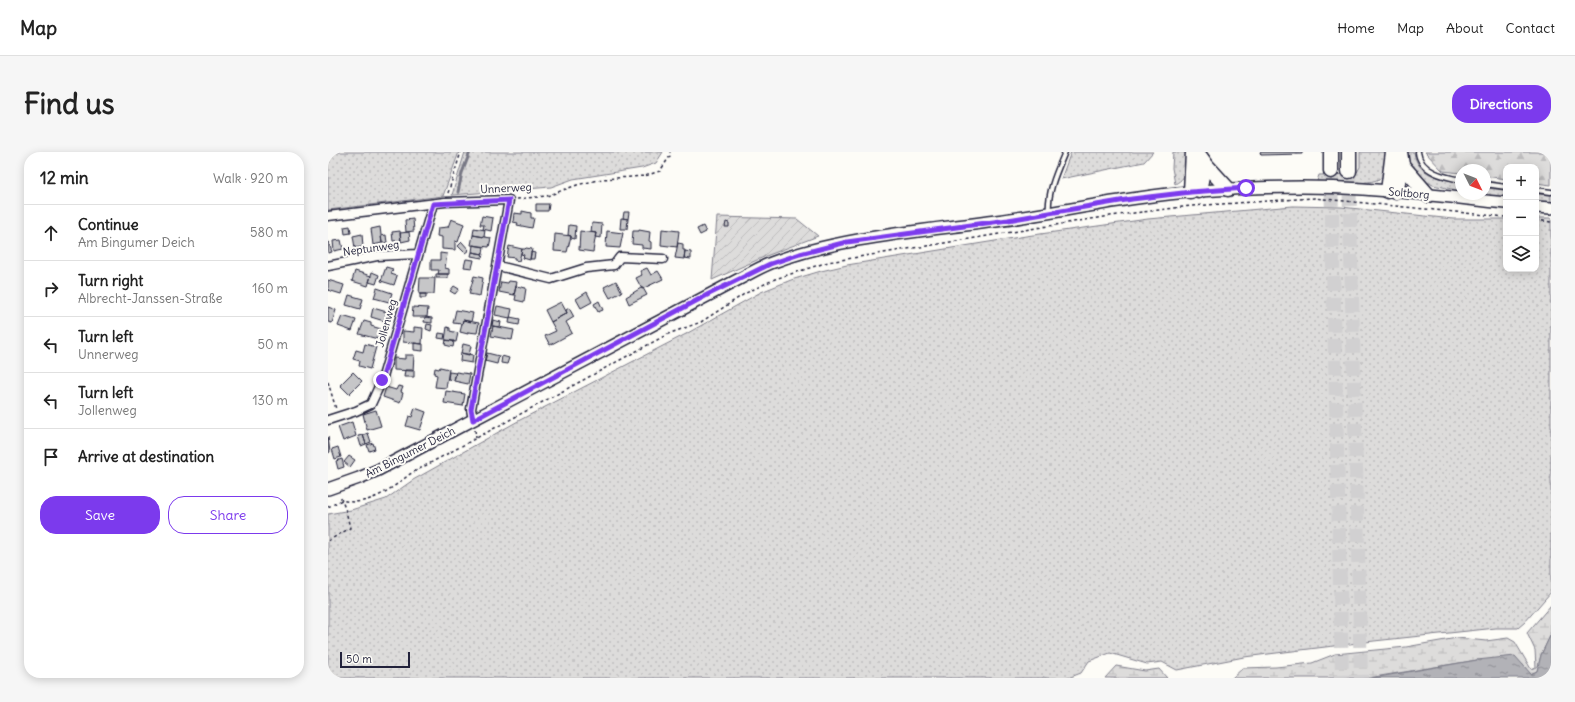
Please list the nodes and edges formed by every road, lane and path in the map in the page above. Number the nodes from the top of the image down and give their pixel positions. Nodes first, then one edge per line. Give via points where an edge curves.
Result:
1 (461, 152) edge
2 (670, 152) edge
3 (1065, 152) edge
4 (1331, 152) edge
5 (1349, 152) edge
6 (1393, 152) edge
7 (1418, 152) edge
8 (1197, 153) edge
9 (1401, 158) edge
10 (1331, 171) tunnel mouth
11 (1349, 171) tunnel mouth
12 (1455, 178) edge
13 (1491, 185) edge
14 (1503, 187) edge
15 (1311, 188) joint
16 (1228, 189) junction
17 (1539, 190) edge
18 (1195, 191) junction
19 (1392, 191) junction
20 (1551, 192) edge
21 (1428, 195) junction
22 (509, 200) junction
23 (445, 202) junction
24 (1503, 203) edge
25 (433, 204) junction
26 (1539, 207) edge
27 (1551, 208) edge
28 (1049, 213) junction
29 (328, 216) edge
30 (1503, 217) edge
31 (1539, 220) edge
32 (1551, 222) edge
33 (418, 254) junction
34 (663, 259) dead end
35 (328, 266) edge
36 (498, 266) junction
37 (328, 382) edge
38 (339, 416) junction
39 (328, 420) edge
40 (473, 420) junction
41 (328, 490) edge
42 (342, 500) junction
43 (328, 507) edge
44 (328, 541) edge

1 - 23 path
2 - 22 path, Unnerweg via 660,171 645,176 602,180 577,185 547,196
3 - 28 lane via 1049,198
4 - 10 highway
5 - 11 highway
6 - 19 highway
7 - 12 lane via 1427,169
8 - 16 highway
8 - 18 highway
9 - 19 highway
9 - 21 highway
13 - 14 lane
15 - 16 main road, Am Bingumer Deich
15 - 19 main road, Soltborg
16 - 18 main road, Am Bingumer Deich
17 - 20 lane
18 - 28 main road, Am Bingumer Deich
19 - 21 main road, Soltborg
21 - 24 main road, Soltborg
22 - 23 street, Unnerweg
22 - 36 street
23 - 25 street, Unnerweg
25 - 29 street, Unnerweg
25 - 33 street, Jollenweg
26 - 27 main road
28 - 40 main road, Am Bingumer Deich via 847,242 770,264
30 - 42 path via 1314,198 1191,206 1110,216 828,262 775,279 701,322 668,334 410,474 399,484 376,497 355,503
31 - 32 path
33 - 35 street, Neptunweg via 377,256
33 - 38 street, Jollenweg via 382,380 371,404
34 - 36 street via 620,257 614,265 586,268 551,279
36 - 40 street via 471,409
37 - 38 path
38 - 39 street, Jollenweg
40 - 41 main road, Am Bingumer Deich via 378,470
42 - 43 path
42 - 44 path via 350,528

